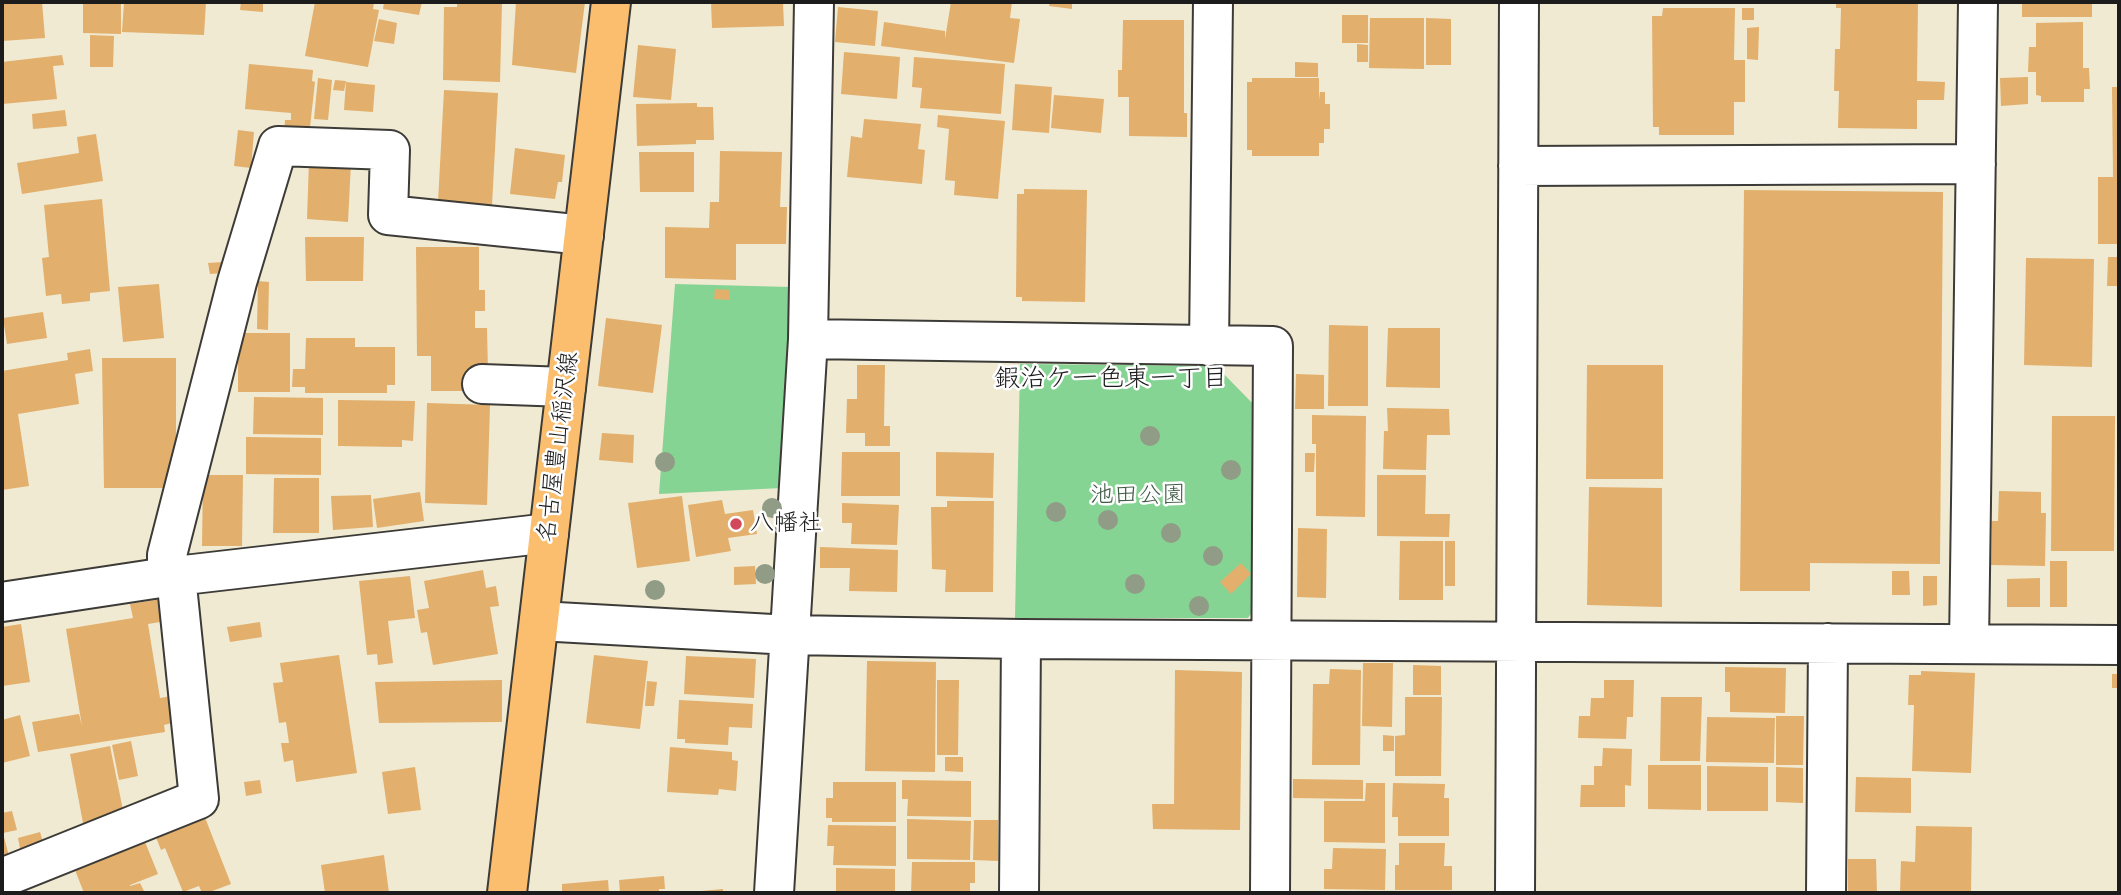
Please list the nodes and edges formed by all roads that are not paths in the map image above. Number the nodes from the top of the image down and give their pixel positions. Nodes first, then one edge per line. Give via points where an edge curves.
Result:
1 (611, 2) edge
2 (814, 2) edge
3 (1213, 2) edge
4 (1519, 2) edge
5 (1978, 2) edge
6 (1976, 164) junction
7 (1518, 166) junction
8 (584, 234) junction
9 (808, 339) junction
10 (1209, 346) junction
11 (482, 384) dead end
12 (566, 387) junction
13 (549, 533) junction
14 (171, 577) junction
15 (2, 601) edge
16 (539, 621) junction
17 (790, 635) junction
18 (1021, 639) junction
19 (1271, 639) junction
20 (1516, 641) junction
21 (1828, 643) junction
22 (1969, 644) junction
23 (2119, 645) edge
24 (2, 878) edge
25 (507, 893) edge
26 (774, 893) edge
27 (1019, 893) edge
28 (1270, 893) edge
29 (1515, 893) edge
30 (1825, 893) edge

1 - 8 main road, 名古屋豊山稲沢線
2 - 9 street
3 - 10 street
4 - 7 street
5 - 6 street
6 - 7 street
6 - 22 street
7 - 20 street
8 - 12 main road, 名古屋豊山稲沢線
8 - 14 street via 388,215 390,150 278,146 237,282 167,555
9 - 10 street
9 - 17 street
10 - 19 street via 1273,346
11 - 12 street
12 - 13 main road, 名古屋豊山稲沢線
13 - 14 street
13 - 16 main road, 名古屋豊山稲沢線
14 - 15 street
14 - 24 street via 199,799
16 - 17 street
16 - 25 main road, 名古屋豊山稲沢線
17 - 18 street
17 - 26 street
18 - 19 street
18 - 27 street
19 - 20 street
19 - 28 street
20 - 21 street
20 - 29 street
21 - 22 street
21 - 30 street
22 - 23 street

